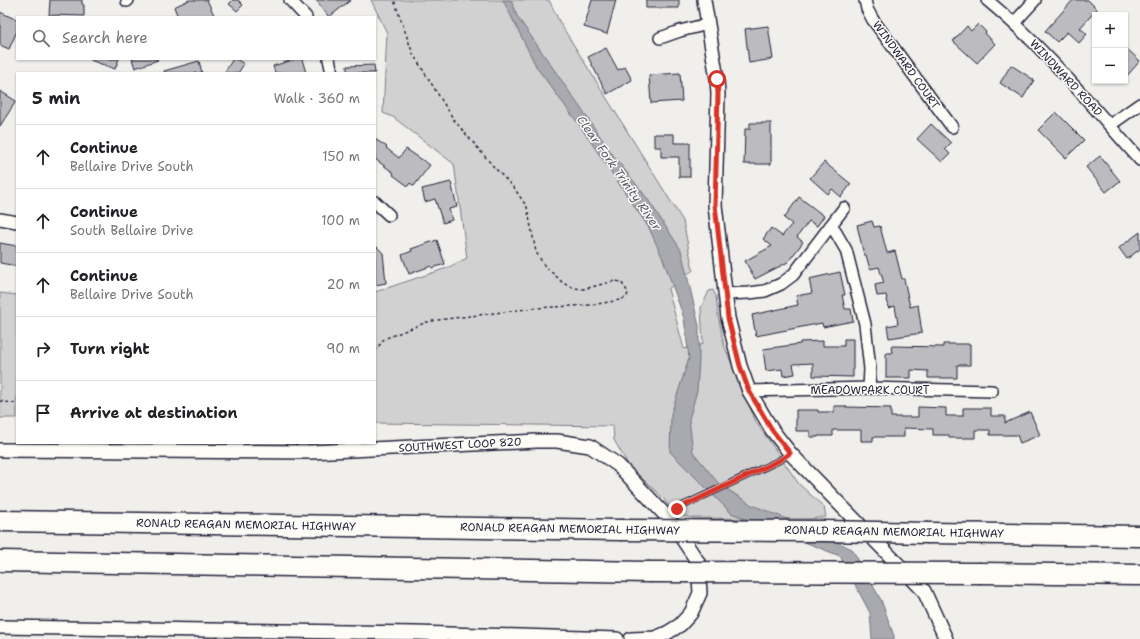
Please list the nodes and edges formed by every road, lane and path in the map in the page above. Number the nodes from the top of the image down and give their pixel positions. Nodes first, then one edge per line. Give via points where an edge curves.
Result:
1 (290, 0) edge
2 (394, 0) edge
3 (704, 0) edge
4 (865, 0) edge
5 (988, 0) edge
6 (1035, 0) edge
7 (305, 16) edge
8 (1014, 23) junction
9 (708, 24) junction
10 (660, 38) dead end
11 (329, 60) edge
12 (332, 72) edge
13 (1140, 104) edge
14 (1110, 126) junction
15 (952, 127) dead end
16 (1140, 160) edge
17 (376, 203) edge
18 (844, 208) dead end
19 (389, 215) dead end
20 (0, 219) edge
21 (16, 222) edge
22 (830, 226) junction
23 (725, 294) junction
24 (376, 350) edge
25 (869, 388) junction
26 (749, 391) junction
27 (992, 391) dead end
28 (0, 401) edge
29 (16, 404) edge
30 (0, 450) edge
31 (790, 453) junction
32 (665, 515) junction
33 (0, 521) edge
34 (1140, 536) edge
35 (0, 561) edge
36 (1140, 575) edge
37 (0, 627) edge
38 (505, 638) edge
39 (617, 639) edge
40 (631, 639) edge
41 (946, 639) edge

1 - 7 street
2 - 24 path via 413,54 454,120 527,207 536,252 544,265 564,283 574,288 584,289 615,281 621,282 628,292 627,297 606,303 518,309 427,322 384,339
3 - 9 street
4 - 15 street, WINDWARD COURT via 872,20
5 - 8 street, WINDWARD ROAD
6 - 8 street
8 - 14 street, WINDWARD ROAD via 1064,73
9 - 10 street
9 - 23 street via 718,94 715,205
11 - 12 street
13 - 14 street
14 - 16 street, WINDWARD ROAD
17 - 19 street
18 - 22 street
20 - 21 street
22 - 23 street via 792,275 781,284 765,291
22 - 25 street via 846,250 865,324 870,369
23 - 26 street via 732,339
25 - 26 street, MEADOWPARK COURT
25 - 27 street, MEADOWPARK COURT
26 - 31 street via 772,430
28 - 29 path
30 - 32 street, SOUTHWEST LOOP 820 via 310,452 557,441 590,446 618,465
31 - 32 lane
31 - 41 street via 924,591
32 - 40 street, SOUTHWEST LOOP 820 via 698,562 700,593 691,613 680,625 655,638
33 - 34 highway, RONALD REAGAN MEMORIAL HIGHWAY, bridge
35 - 36 highway, bridge via 648,572
37 - 38 street
38 - 39 street

